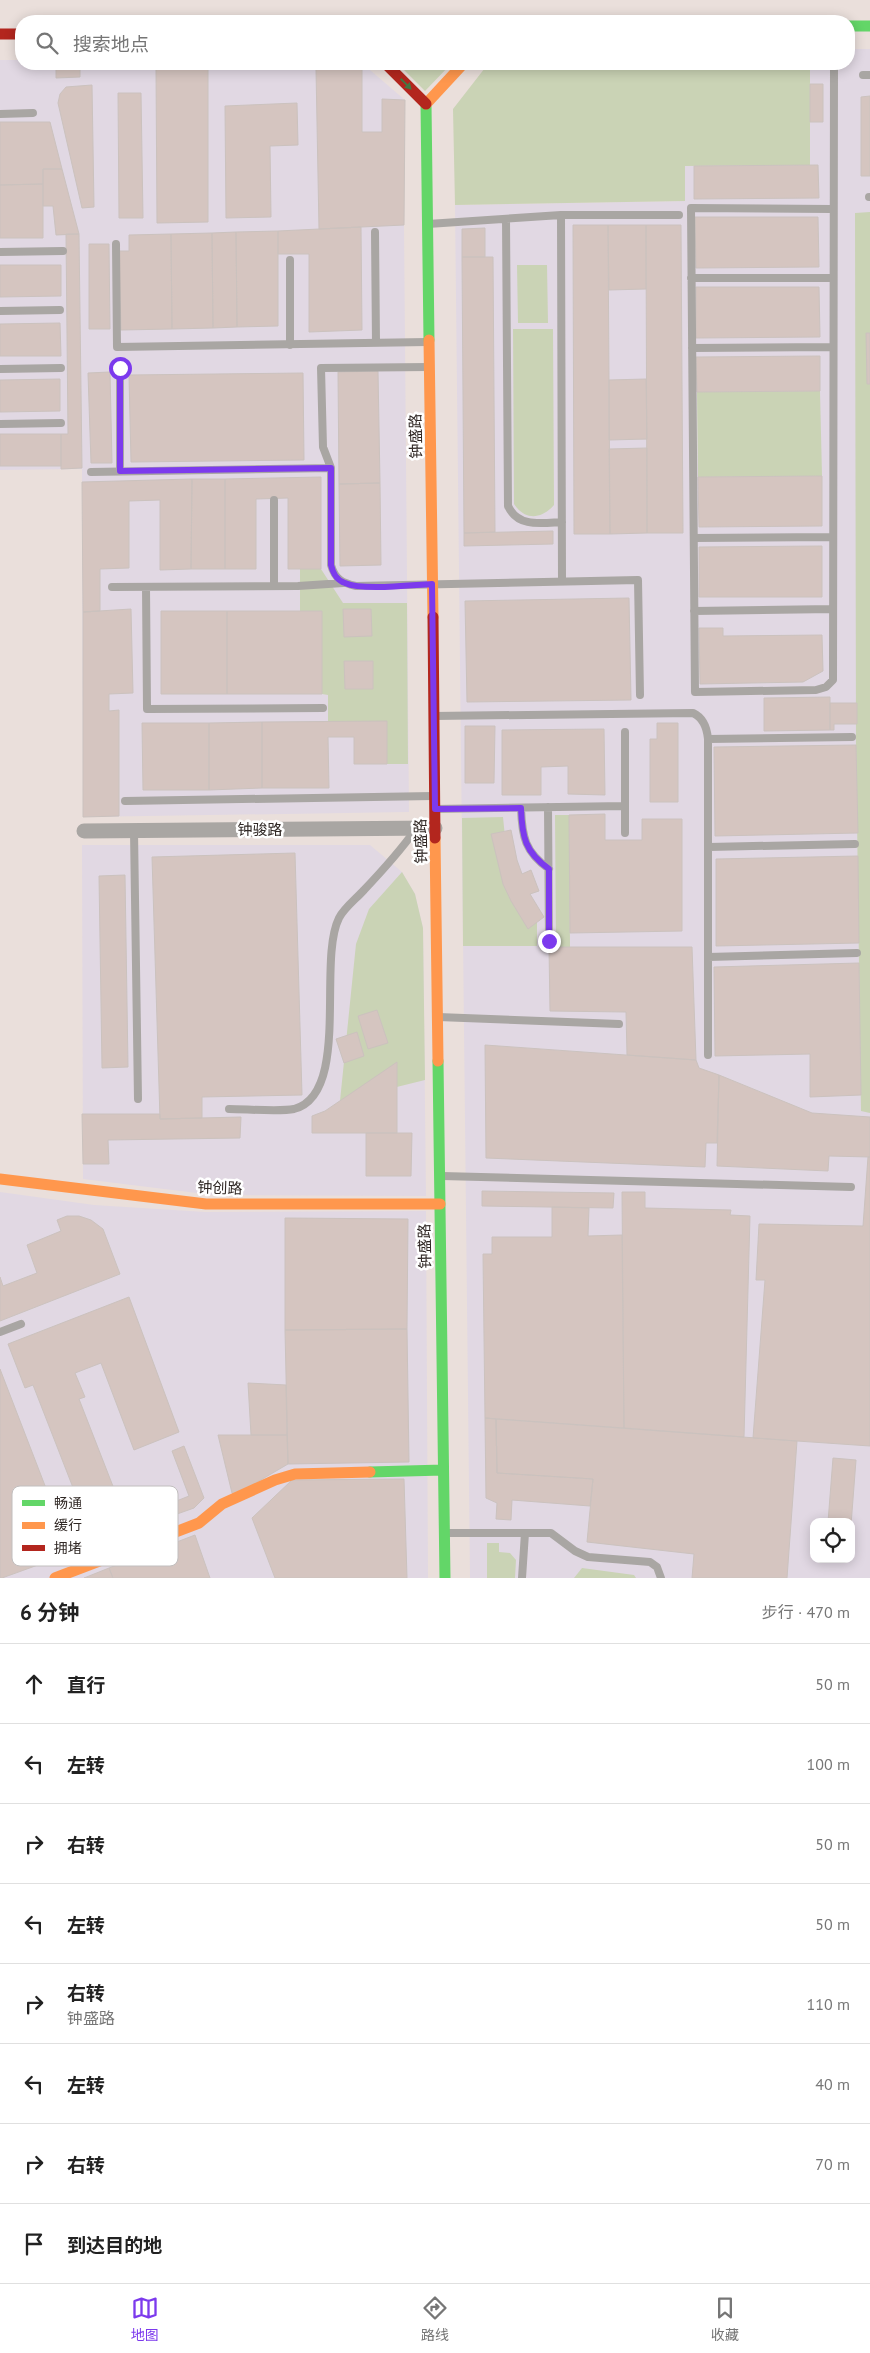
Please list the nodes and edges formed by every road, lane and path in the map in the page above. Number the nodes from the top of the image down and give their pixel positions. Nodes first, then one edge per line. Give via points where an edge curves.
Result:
1 (855, 26) edge
2 (870, 26) edge
3 (0, 34) edge
4 (15, 34) edge
5 (392, 70) edge
6 (457, 70) edge
7 (834, 70) edge
8 (426, 104) junction
9 (33, 113) dead end
10 (0, 114) edge
11 (832, 209) junction
12 (561, 215) junction
13 (679, 215) dead end
14 (506, 219) junction
15 (428, 224) junction
16 (375, 232) dead end
17 (116, 244) dead end
18 (63, 251) dead end
19 (0, 252) edge
20 (290, 260) dead end
21 (691, 278) junction
22 (832, 278) junction
23 (60, 310) dead end
24 (0, 311) edge
25 (430, 342) junction
26 (376, 344) junction
27 (290, 345) junction
28 (832, 347) junction
29 (692, 348) junction
30 (430, 367) junction
31 (61, 368) dead end
32 (120, 368) dead end
33 (0, 369) edge
34 (61, 423) dead end
35 (0, 424) edge
36 (331, 468) junction
37 (120, 471) junction
38 (91, 472) dead end
39 (274, 500) dead end
40 (562, 522) junction
41 (833, 537) junction
42 (694, 538) junction
43 (562, 581) junction
44 (343, 583) junction
45 (432, 584) junction
46 (274, 586) junction
47 (112, 587) dead end
48 (146, 587) junction
49 (833, 609) junction
50 (694, 611) junction
51 (640, 695) dead end
52 (323, 708) dead end
53 (434, 716) junction
54 (625, 732) dead end
55 (852, 738) dead end
56 (708, 739) junction
57 (435, 796) junction
58 (125, 801) dead end
59 (625, 806) junction
60 (521, 808) junction
61 (548, 808) junction
62 (435, 809) junction
63 (435, 828) junction
64 (416, 829) junction
65 (84, 831) dead end
66 (134, 831) junction
67 (625, 833) dead end
68 (855, 844) dead end
69 (708, 847) junction
70 (549, 869) junction
71 (549, 941) dead end
72 (856, 953) dead end
73 (708, 957) junction
74 (438, 1017) junction
75 (619, 1024) dead end
76 (708, 1055) dead end
77 (138, 1099) dead end
78 (229, 1109) dead end
79 (440, 1176) junction
80 (0, 1179) edge
81 (851, 1188) dead end
82 (440, 1204) junction
83 (21, 1324) dead end
84 (0, 1332) edge
85 (443, 1470) junction
86 (178, 1531) edge
87 (444, 1533) junction
88 (524, 1533) junction
89 (86, 1566) edge
90 (55, 1578) edge
91 (445, 1578) edge
92 (522, 1578) edge
93 (662, 1578) edge

1 - 2 main road
3 - 4 main road
5 -> 8 main road
6 - 8 main road
7 - 11 lane
8 - 15 main road, 钟盛路
9 - 10 lane
11 - 21 lane via 690,208
11 - 22 lane
12 - 13 lane
12 - 14 lane
12 - 40 lane
14 - 15 lane
14 - 40 lane via 508,506 519,521
15 - 25 main road, 钟盛路
16 - 26 lane
17 - 27 lane via 117,347
18 - 19 lane
20 - 27 lane
21 - 22 lane
21 - 29 lane
22 - 28 lane
23 - 24 lane
25 - 26 lane
25 - 30 main road, 钟盛路
26 - 27 lane
28 - 29 lane
28 - 41 lane
29 - 42 lane
30 - 36 lane via 321,368 323,447
30 - 45 main road, 钟盛路
31 - 33 lane
32 - 37 lane
34 - 35 lane
36 - 37 lane
36 - 44 lane via 331,565 334,576
37 - 38 lane
39 - 46 lane
40 - 43 lane
41 - 42 lane
41 - 49 lane
42 - 50 lane
43 - 45 lane
43 - 51 lane via 638,580
44 - 45 lane via 356,586
44 - 46 lane
45 - 53 main road, 钟盛路
46 - 48 lane
47 - 48 lane
48 - 52 lane via 148,709
49 - 50 lane
49 - 50 lane via 833,680 826,687 816,690 695,692
53 - 56 lane via 693,712 704,722
53 - 57 main road, 钟盛路
54 - 59 lane
55 - 56 lane
56 - 69 lane
57 - 58 lane
57 - 62 main road, 钟盛路
59 - 61 lane
59 - 67 lane
60 - 61 lane
60 - 62 lane
60 - 70 lane via 526,845 535,859
61 - 70 lane
62 - 63 main road, 钟盛路
63 - 64 street, 钟骏路
63 - 74 main road, 钟盛路
64 - 66 street, 钟骏路
64 - 78 lane via 398,854 339,918 331,948 328,1058 321,1085 309,1101 294,1109
65 - 66 street, 钟骏路
66 - 77 lane
68 - 69 lane
69 - 73 lane
70 - 71 lane
72 - 73 lane
73 - 76 lane
74 - 75 lane
74 - 79 main road, 钟盛路
79 - 81 lane
79 - 82 main road, 钟盛路
80 - 82 main road, 钟创路 via 206,1204
82 - 85 main road, 钟盛路
83 - 84 lane
85 - 86 main road via 295,1474 222,1504 199,1523
85 - 87 main road, 钟盛路
87 - 88 lane
87 - 91 main road, 钟盛路
88 - 92 lane
88 - 93 lane via 552,1533 588,1557 650,1562 657,1567
89 - 90 main road

